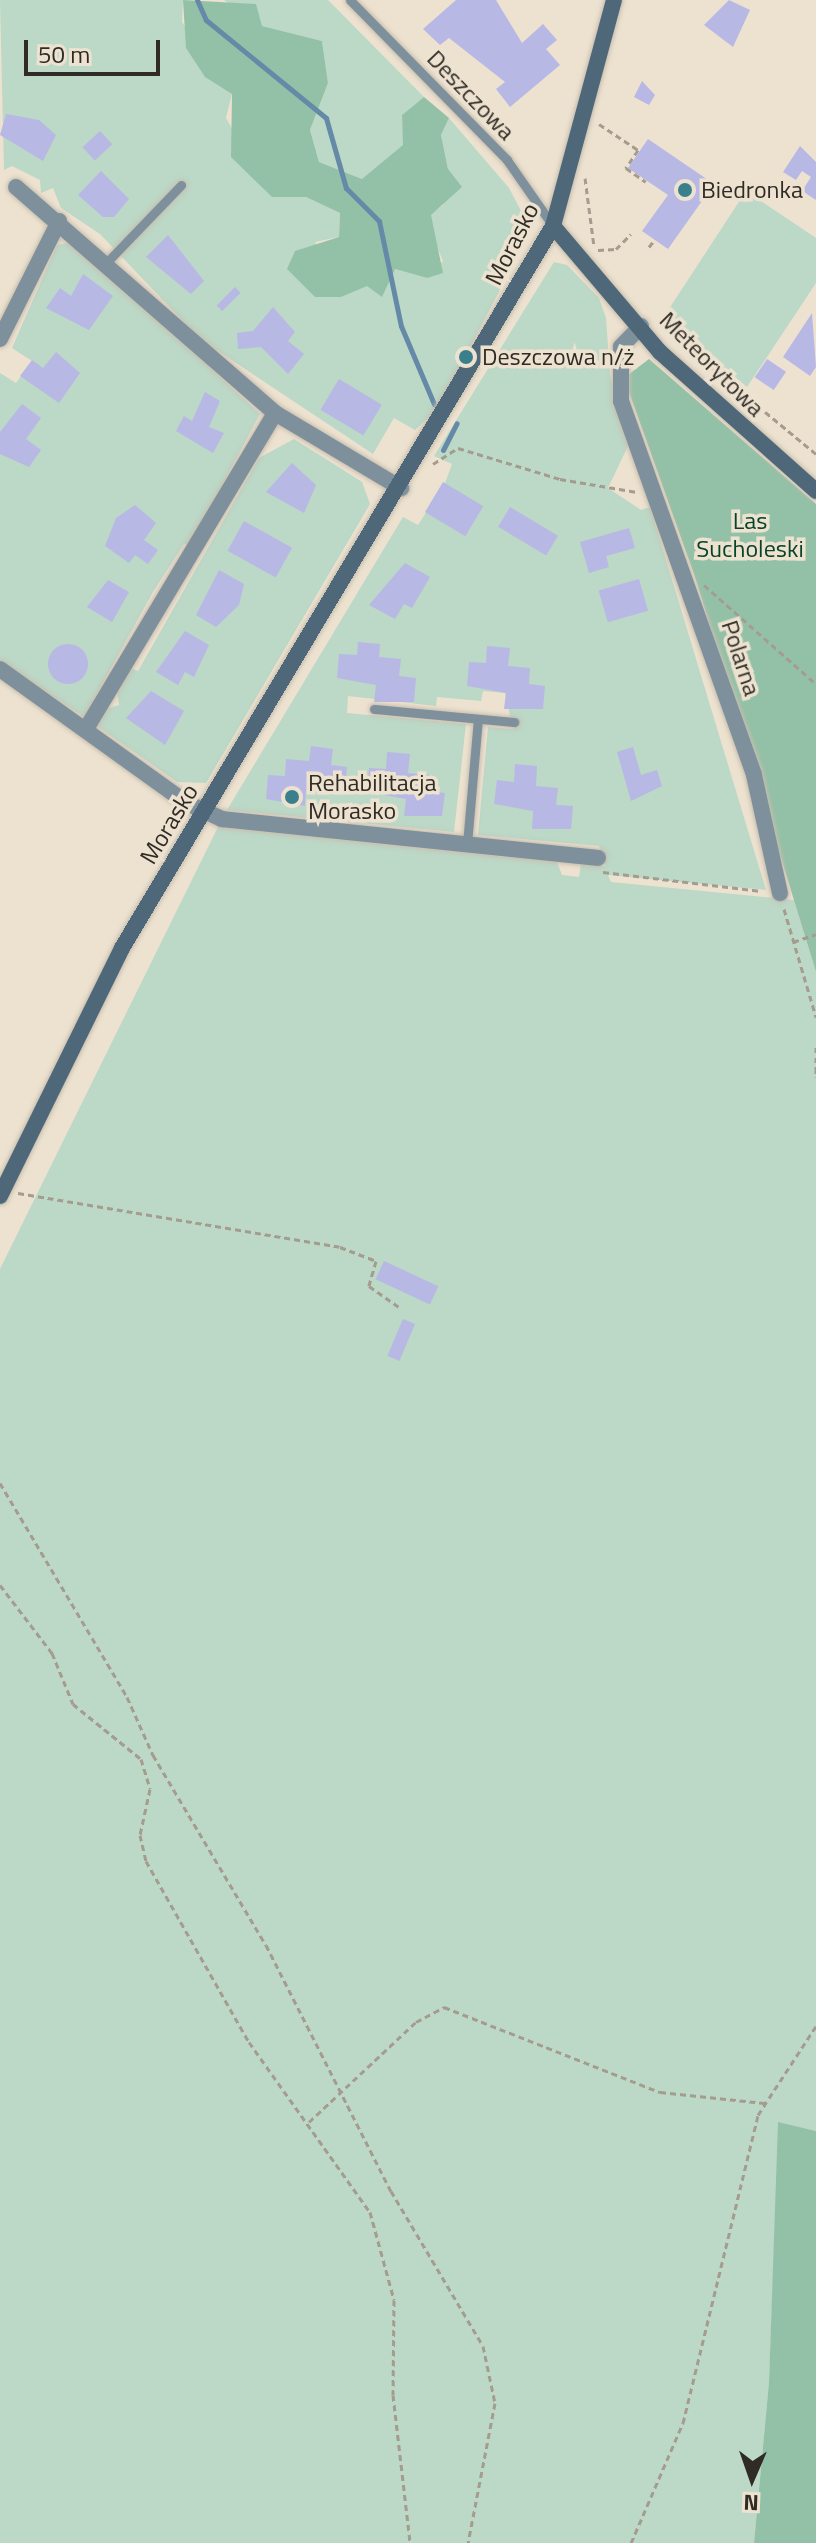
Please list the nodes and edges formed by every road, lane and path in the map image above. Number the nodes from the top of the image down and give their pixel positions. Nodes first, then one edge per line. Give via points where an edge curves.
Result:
1 (350, 0) edge
2 (614, 0) edge
3 (594, 121) dead end
4 (646, 182) dead end
5 (181, 185) dead end
6 (16, 187) dead end
7 (59, 221) junction
8 (553, 226) junction
9 (631, 234) dead end
10 (655, 239) dead end
11 (649, 247) dead end
12 (594, 249) dead end
13 (107, 262) junction
14 (641, 326) junction
15 (659, 326) dead end
16 (0, 339) edge
17 (275, 413) junction
18 (816, 454) edge
19 (423, 474) dead end
20 (401, 488) junction
21 (816, 491) edge
22 (657, 496) junction
23 (690, 578) junction
24 (0, 669) edge
25 (816, 684) edge
26 (374, 709) dead end
27 (478, 719) junction
28 (514, 722) dead end
29 (86, 729) junction
30 (204, 813) junction
31 (467, 844) junction
32 (598, 858) joint
33 (780, 893) junction
34 (816, 934) edge
35 (793, 942) junction
36 (816, 1017) edge
37 (816, 1047) edge
38 (816, 1077) edge
39 (0, 1196) edge
40 (35, 1200) dead end
41 (399, 1307) dead end
42 (0, 1483) edge
43 (0, 1585) edge
44 (816, 2026) edge
45 (341, 2090) junction
46 (765, 2103) junction
47 (309, 2122) junction
48 (410, 2543) edge
49 (468, 2543) edge
50 (631, 2543) edge

1 - 8 lane, Deszczowa via 507,160
2 - 8 street, Morasko
3 - 4 path via 638,150 626,168
5 - 13 lane
6 - 7 street
7 - 13 street
7 - 16 street
8 - 14 street, Meteorytowa
8 - 20 street, Morasko
9 - 12 path via 608,253
10 - 11 path
13 - 17 street
14 - 21 street, Meteorytowa via 707,397
14 - 22 street, Polarna via 621,347 616,366
15 - 18 path
17 - 20 street
17 - 29 street
19 - 22 path via 458,448 560,479
20 - 30 street, Morasko
22 - 23 street, Polarna
23 - 25 path via 724,598
23 - 33 street, Polarna via 754,775
24 - 29 street
26 - 27 lane
27 - 28 lane
27 - 31 lane
29 - 30 street
30 - 31 street
30 - 39 street, Morasko via 78,1027
31 - 32 street
32 - 33 path via 609,876
33 - 35 path
34 - 35 path
35 - 36 path
37 - 38 path
40 - 41 path via 340,1247 376,1261 369,1286
42 - 45 path via 127,1697
43 - 47 path via 52,1653 73,1704 141,1759 150,1789 140,1835 146,1861 249,2042
44 - 46 path
45 - 46 path via 416,2022 444,2007 660,2092
45 - 47 path
45 - 49 path via 483,2346 495,2403
46 - 50 path via 683,2423
47 - 48 path via 357,2189 388,2257

